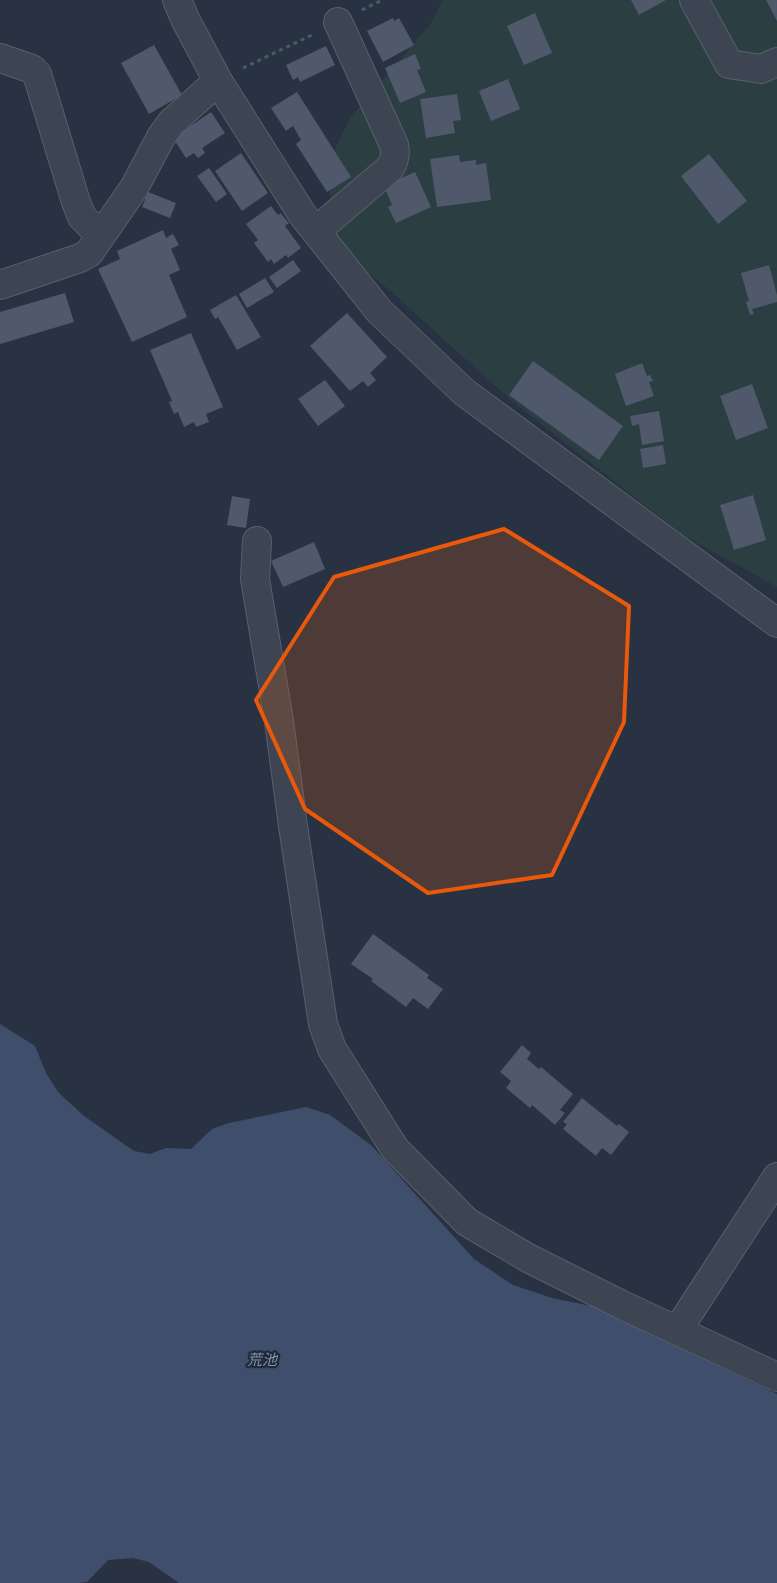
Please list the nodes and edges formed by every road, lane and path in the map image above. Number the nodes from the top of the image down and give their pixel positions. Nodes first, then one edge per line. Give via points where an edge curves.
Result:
1 (177, 0) edge
2 (382, 0) edge
3 (694, 0) edge
4 (338, 22) junction
5 (0, 58) edge
6 (777, 62) edge
7 (218, 81) junction
8 (316, 231) junction
9 (101, 236) junction
10 (0, 285) edge
11 (257, 541) dead end
12 (777, 623) edge
13 (777, 1177) edge
14 (677, 1331) junction
15 (777, 1377) edge

1 - 7 street
2 - 4 path
3 - 6 street via 729,64 761,70
4 - 7 path
4 - 8 street via 396,152 390,168
5 - 9 street via 32,69 37,74 76,202 82,217
7 - 8 street
7 - 9 street via 166,130 134,188
8 - 12 street via 379,311 464,392
9 - 10 street via 84,256
11 - 14 street via 255,579 323,1024 332,1050 394,1149 467,1222 528,1258
13 - 14 street
14 - 15 street

